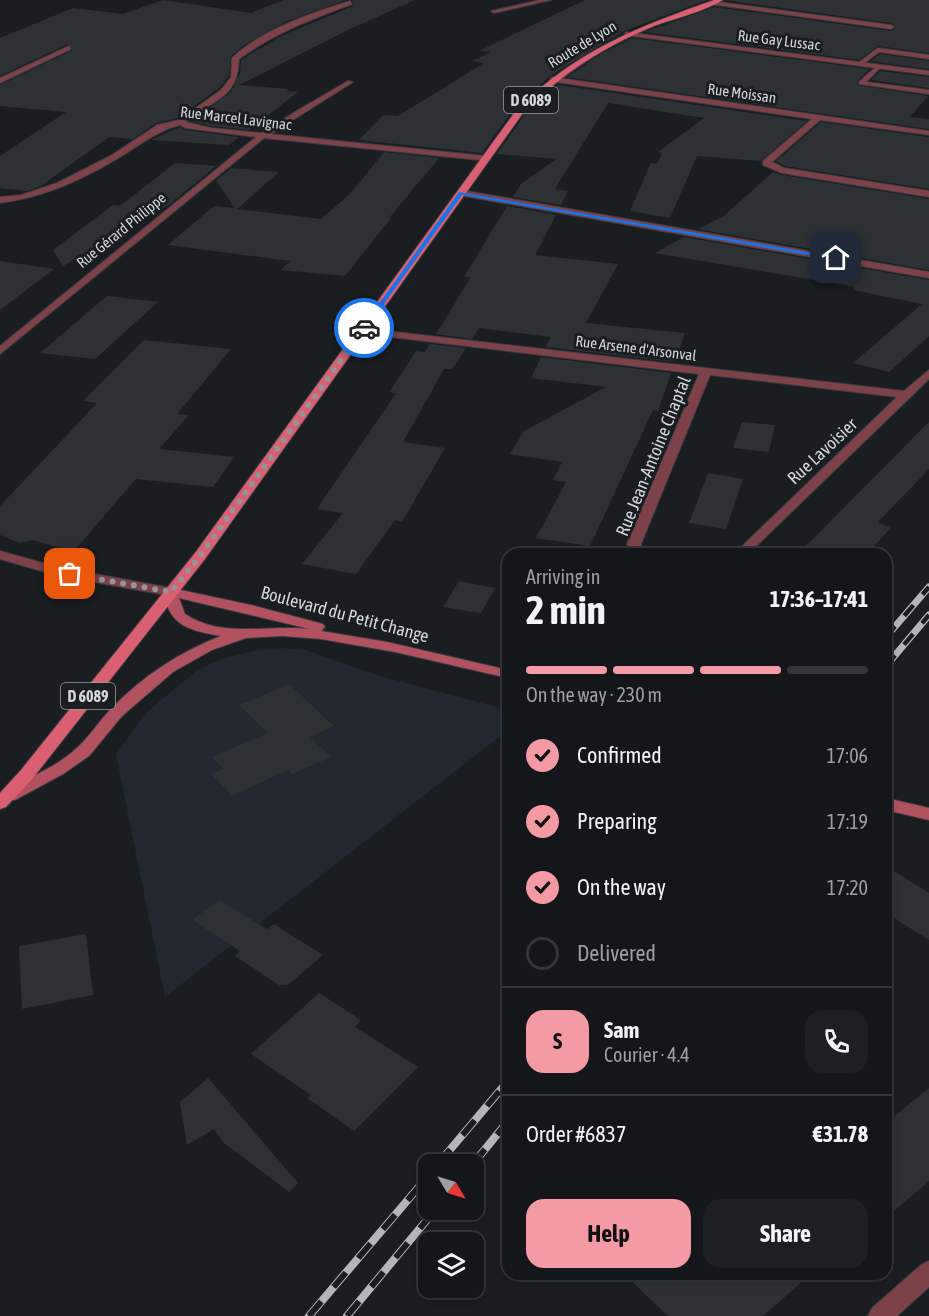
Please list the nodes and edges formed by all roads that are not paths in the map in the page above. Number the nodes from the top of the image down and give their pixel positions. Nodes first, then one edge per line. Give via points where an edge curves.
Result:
1 (548, 0) edge
2 (720, 0) edge
3 (350, 3) dead end
4 (711, 3) junction
5 (494, 11) dead end
6 (891, 27) dead end
7 (626, 34) junction
8 (69, 48) dead end
9 (929, 57) edge
10 (860, 64) junction
11 (878, 67) junction
12 (929, 73) edge
13 (552, 79) junction
14 (0, 81) edge
15 (350, 82) dead end
16 (929, 92) edge
17 (818, 117) junction
18 (182, 122) junction
19 (929, 133) edge
20 (263, 135) junction
21 (486, 159) junction
22 (461, 193) junction
23 (929, 194) edge
24 (0, 200) edge
25 (929, 275) edge
26 (361, 331) junction
27 (661, 350) dead end
28 (0, 351) edge
29 (654, 365) junction
30 (706, 371) junction
31 (929, 373) edge
32 (908, 394) junction
33 (635, 548) edge
34 (746, 548) edge
35 (0, 555) edge
36 (171, 592) junction
37 (244, 634) junction
38 (395, 648) junction
39 (502, 673) edge
40 (2, 801) edge
41 (892, 805) edge
42 (929, 814) edge
43 (929, 1272) edge
44 (880, 1316) edge

1 - 5 lane
2 - 4 main road, Route de Lyon / D 6089
3 - 18 street via 253,44 236,58 235,77 224,92
4 - 6 lane
4 - 7 main road, Route de Lyon / D 6089
7 - 10 street, Rue Gay Lussac
7 - 13 main road, Route de Lyon / D 6089
8 - 14 street
9 - 10 lane via 878,50
10 - 11 street, Rue Gay Lussac
11 - 12 street, Rue Gay Lussac
11 - 16 lane via 861,83
13 - 17 street, Rue Moissan
13 - 21 main road, Route de Lyon / D 6089 via 520,111
15 - 20 lane
17 - 19 street, Rue Moissan
17 - 23 street via 766,163 782,170
18 - 20 street, Rue Marcel Lavignac via 191,127
18 - 24 street, Rue Marcel Lavignac via 160,127 68,184
20 - 21 street, Rue Marcel Lavignac
20 - 28 street, Rue Gérard Philippe
21 - 22 main road, Route de Lyon / D 6089
22 - 25 street
22 - 26 main road, Route de Lyon / D 6089
26 - 29 street, Rue Arsene d'Arsonval
26 - 36 main road, Route de Lyon / D 6089
27 - 29 street
29 - 30 street, Rue Arsene d'Arsonval
30 - 32 street, Rue Arsene d'Arsonval
30 - 33 street, Rue Jean-Antoine Chaptal
31 - 32 street, Rue Lavoisier
32 - 34 street, Rue Lavoisier
35 - 36 street via 55,571
36 - 37 main road via 174,610 181,618 218,631
36 - 38 main road, Boulevard du Petit Change
36 - 40 main road, D 6089
37 - 38 main road via 307,633
37 - 40 main road via 174,664 135,693 73,760
38 - 39 main road, Boulevard du Petit Change
41 - 42 main road
43 - 44 street

